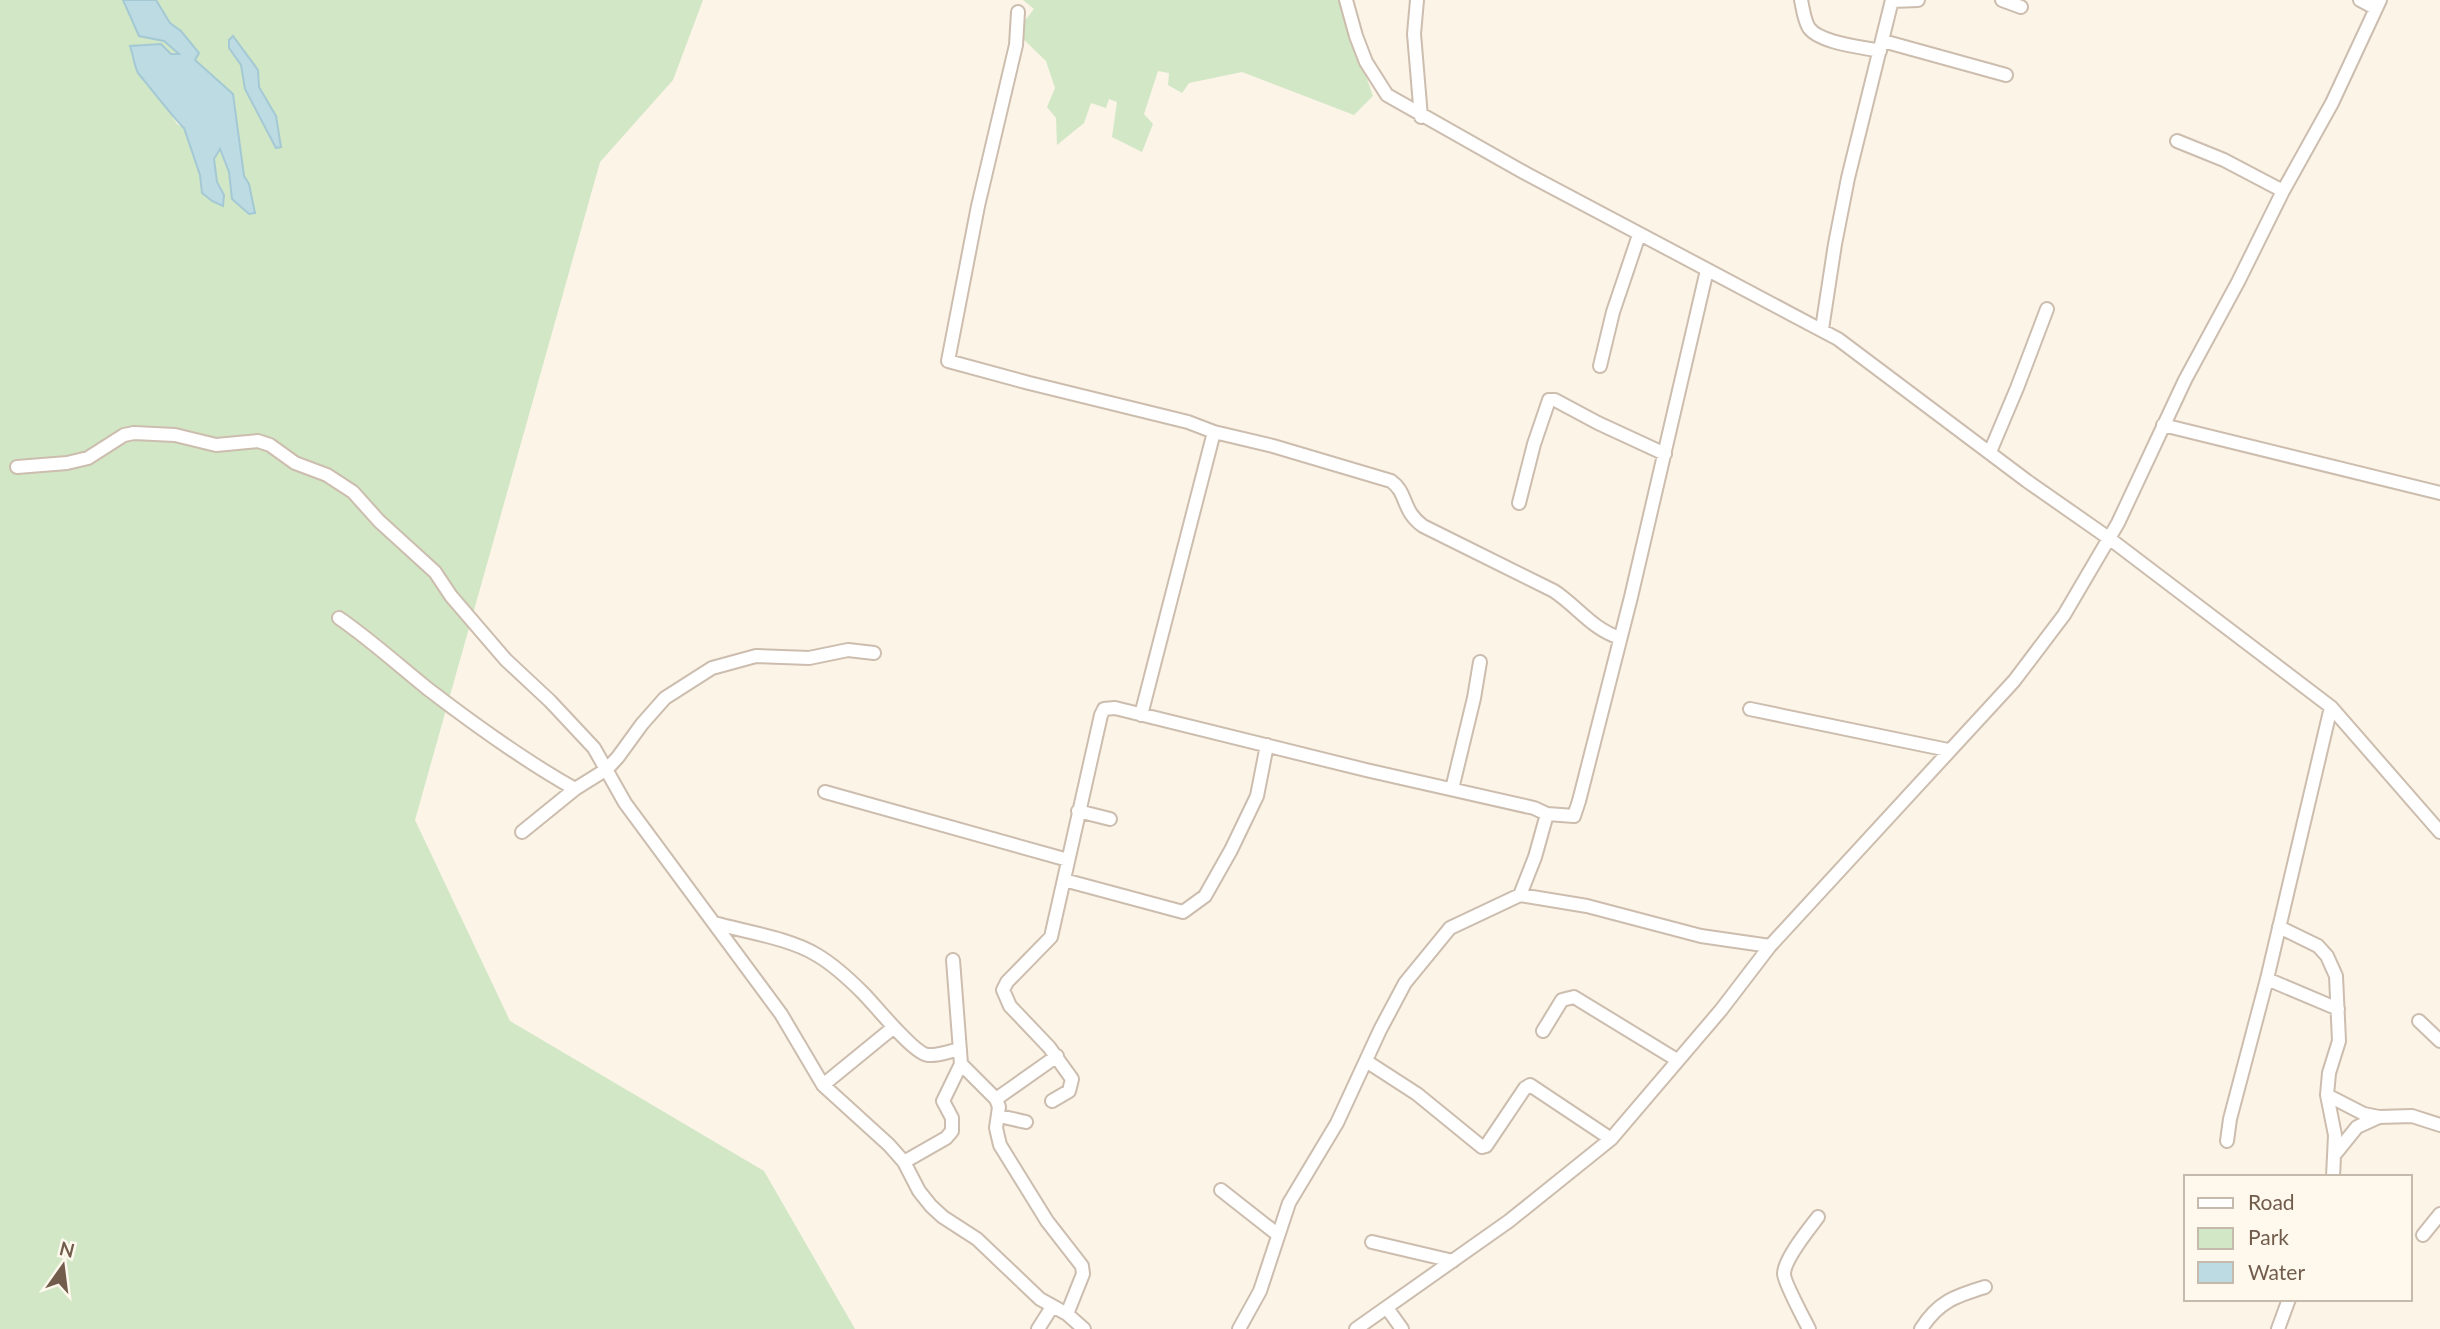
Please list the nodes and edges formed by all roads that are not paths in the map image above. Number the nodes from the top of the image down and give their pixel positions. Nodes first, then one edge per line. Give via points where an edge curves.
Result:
1 (1346, 0) edge
2 (1418, 0) edge
3 (1801, 0) edge
4 (1892, 0) edge
5 (1918, 0) edge
6 (2002, 0) edge
7 (2360, 0) edge
8 (2377, 4) edge
9 (2021, 7) dead end
10 (1018, 12) dead end
11 (1881, 46) junction
12 (2006, 75) dead end
13 (1421, 117) junction
14 (2177, 141) dead end
15 (2283, 191) junction
16 (1639, 235) junction
17 (1707, 270) junction
18 (2047, 309) dead end
19 (1822, 329) junction
20 (1600, 366) dead end
21 (2163, 425) junction
22 (1214, 432) junction
23 (1990, 452) junction
24 (1665, 454) junction
25 (17, 467) dead end
26 (2440, 493) edge
27 (1519, 503) dead end
28 (2110, 539) junction
29 (339, 618) dead end
30 (1620, 638) junction
31 (874, 653) dead end
32 (1480, 662) dead end
33 (2331, 707) junction
34 (1750, 709) dead end
35 (1141, 715) junction
36 (1267, 746) junction
37 (1948, 750) junction
38 (607, 769) junction
39 (575, 789) junction
40 (1451, 789) junction
41 (825, 792) dead end
42 (1078, 811) junction
43 (1547, 814) junction
44 (1110, 819) dead end
45 (522, 832) dead end
46 (2440, 832) edge
47 (1068, 860) junction
48 (1064, 880) junction
49 (1520, 895) junction
50 (714, 923) junction
51 (2279, 927) junction
52 (1770, 946) junction
53 (953, 960) dead end
54 (2267, 979) junction
55 (2338, 1009) junction
56 (2419, 1021) dead end
57 (894, 1027) junction
58 (1543, 1031) dead end
59 (2440, 1041) edge
60 (960, 1049) junction
61 (1057, 1056) junction
62 (1677, 1059) junction
63 (1366, 1061) junction
64 (961, 1065) junction
65 (823, 1085) junction
66 (2327, 1095) junction
67 (996, 1099) junction
68 (1052, 1101) dead end
69 (999, 1116) junction
70 (2379, 1117) junction
71 (1026, 1122) dead end
72 (2440, 1125) edge
73 (1611, 1139) junction
74 (2227, 1141) dead end
75 (2335, 1153) junction
76 (904, 1162) junction
77 (2333, 1175) edge
78 (1220, 1190) dead end
79 (2440, 1214) edge
80 (1818, 1217) dead end
81 (1278, 1234) junction
82 (2423, 1236) dead end
83 (1372, 1242) dead end
84 (1453, 1261) junction
85 (1984, 1287) dead end
86 (2288, 1301) edge
87 (1052, 1307) junction
88 (1387, 1308) junction
89 (1067, 1314) junction
90 (1038, 1329) edge
91 (1084, 1329) edge
92 (1239, 1329) edge
93 (1356, 1329) edge
94 (1402, 1329) edge
95 (1809, 1329) edge
96 (1921, 1329) edge
97 (2278, 1329) edge

1 - 13 street via 1356,36 1380,85 1393,100
2 - 13 street via 1414,34
3 - 11 street via 1808,26 1815,33 1830,40
4 - 5 street
4 - 11 street
6 - 9 street
7 - 8 street
8 - 15 street via 2332,103
10 - 22 street via 1016,45 948,361
11 - 12 street
11 - 19 street via 1848,178
13 - 16 street
14 - 15 street
15 - 21 street
16 - 17 street
16 - 20 street
17 - 19 street
17 - 24 street
18 - 23 street
19 - 23 street
21 - 26 street
21 - 28 street
22 - 30 street via 1391,481 1399,487 1410,515 1423,526 1554,591 1594,627
22 - 35 street
23 - 28 street
24 - 27 street via 1549,400
24 - 30 street
25 - 38 street via 88,458 134,433 175,435 215,445 258,441 270,445 353,492 435,572 506,660 551,701
28 - 33 street
28 - 37 street via 2041,648
29 - 39 street via 497,740
30 - 43 street via 1575,814
31 - 38 street via 848,650 809,658 757,656 712,668 665,698
32 - 40 street
33 - 46 street
33 - 51 street
34 - 37 street
35 - 36 street
35 - 42 street via 1104,709
36 - 40 street
36 - 48 street via 1257,796 1231,850 1205,896 1183,912
37 - 52 street
38 - 39 street
38 - 50 street via 625,803
39 - 45 street
40 - 43 street
41 - 47 street
42 - 44 street
42 - 47 street
43 - 49 street
47 - 48 street
48 - 61 street via 1051,937 1003,990 1010,1006
49 - 52 street via 1587,906 1701,936
49 - 63 street via 1450,928 1405,983
50 - 57 street via 819,956 839,970
50 - 65 street via 786,1023
51 - 54 street
51 - 55 street via 2318,946 2328,956 2336,976
52 - 62 street
53 - 60 street
54 - 55 street
54 - 74 street
55 - 66 street via 2339,1041
56 - 59 street
57 - 60 street via 927,1055
57 - 65 street
58 - 62 street via 1562,1000 1574,998
60 - 64 street
61 - 67 street
61 - 68 street via 1073,1083
62 - 73 street
63 - 73 street via 1417,1094 1482,1147 1530,1085
63 - 81 street via 1337,1123 1289,1202
64 - 67 street
64 - 76 street via 943,1101 953,1118 952,1131
65 - 76 street
66 - 70 street
66 - 75 street
67 - 69 street
69 - 71 street
69 - 89 street via 996,1137 1005,1155 1082,1266 1083,1275
70 - 72 street via 2412,1116
70 - 75 street via 2357,1128
73 - 84 street
75 - 77 street
76 - 87 street via 931,1206 977,1239
78 - 81 street
79 - 82 street
80 - 95 street via 1784,1273
81 - 92 street via 1260,1291
83 - 84 street
84 - 88 street
85 - 96 street via 1942,1303
86 - 97 street
87 - 89 street
87 - 90 street
88 - 93 street
88 - 94 street
89 - 91 street

